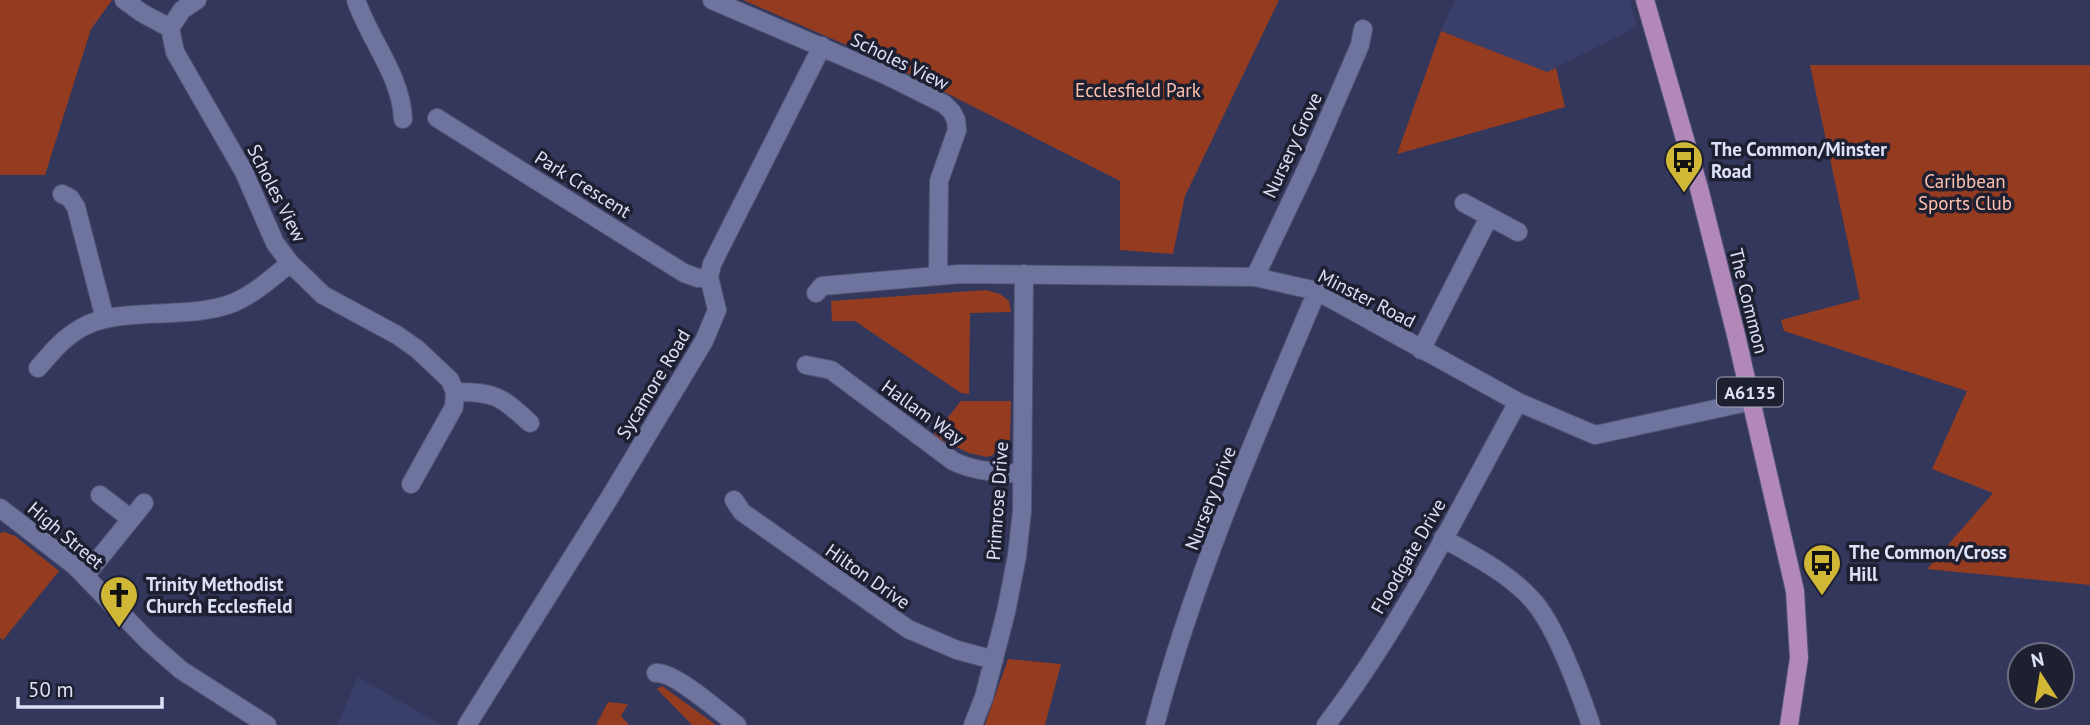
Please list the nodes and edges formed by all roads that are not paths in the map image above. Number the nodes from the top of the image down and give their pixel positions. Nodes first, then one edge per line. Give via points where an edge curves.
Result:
1 (124, 0) edge
2 (197, 0) edge
3 (356, 0) edge
4 (712, 0) edge
5 (1645, 0) edge
6 (170, 28) junction
7 (1363, 29) dead end
8 (822, 46) junction
9 (437, 118) dead end
10 (403, 119) dead end
11 (62, 194) dead end
12 (1464, 203) dead end
13 (1489, 217) junction
14 (1518, 232) dead end
15 (289, 263) junction
16 (1024, 274) junction
17 (938, 275) junction
18 (1255, 277) junction
19 (709, 278) junction
20 (1317, 291) junction
21 (816, 293) dead end
22 (105, 319) junction
23 (1421, 350) junction
24 (806, 365) dead end
25 (38, 368) dead end
26 (455, 392) junction
27 (1752, 401) junction
28 (1518, 402) junction
29 (530, 424) dead end
30 (1022, 474) junction
31 (411, 484) dead end
32 (100, 495) dead end
33 (734, 500) dead end
34 (144, 503) dead end
35 (0, 508) edge
36 (131, 519) junction
37 (1443, 538) junction
38 (85, 576) junction
39 (994, 660) junction
40 (656, 673) dead end
41 (267, 725) edge
42 (467, 725) edge
43 (737, 725) edge
44 (973, 725) edge
45 (1155, 725) edge
46 (1326, 725) edge
47 (1591, 725) edge
48 (1789, 725) edge

1 - 6 street
2 - 6 street via 182,9
3 - 10 street via 396,83
4 - 8 street, Scholes View
5 - 27 main road, The Common / A6135 via 1699,188
6 - 15 street, Scholes View via 175,52 244,172 275,243
7 - 18 street, Nursery Grove via 1307,168
8 - 17 street, Scholes View via 944,104 952,112 957,130 939,181
8 - 19 street
9 - 19 street, Park Crescent via 684,273
11 - 22 street via 76,207
12 - 13 street
13 - 14 street
13 - 23 street
15 - 22 street via 251,294 232,303 202,311
15 - 26 street, Scholes View via 323,295 417,349 450,380
16 - 17 street, Minster Road
16 - 18 street, Minster Road
16 - 30 street, Primrose Drive
17 - 21 street, Minster Road via 822,286
18 - 20 street, Minster Road
19 - 42 street, Sycamore Road via 717,310 705,341
20 - 23 street, Minster Road
20 - 45 street, Nursery Drive via 1220,527
22 - 25 street via 79,329
23 - 28 street, Minster Road
24 - 30 street, Hallam Way via 831,370 953,461 985,471
26 - 29 street via 480,391 499,397
26 - 31 street via 454,407
27 - 28 street, Minster Road via 1595,435
27 - 48 main road, The Common / A6135 via 1795,591 1799,658
28 - 37 street, Floodgate Drive
30 - 39 street, Primrose Drive via 1017,556
32 - 36 street
33 - 39 street, Hilton Drive via 742,512 908,629
34 - 36 street
35 - 38 street, High Street
36 - 38 street
37 - 46 street, Floodgate Drive via 1382,645
37 - 47 street via 1497,570 1534,602 1568,664
38 - 41 street, High Street via 181,670
39 - 44 street, Primrose Drive
40 - 43 street via 663,672 682,684

